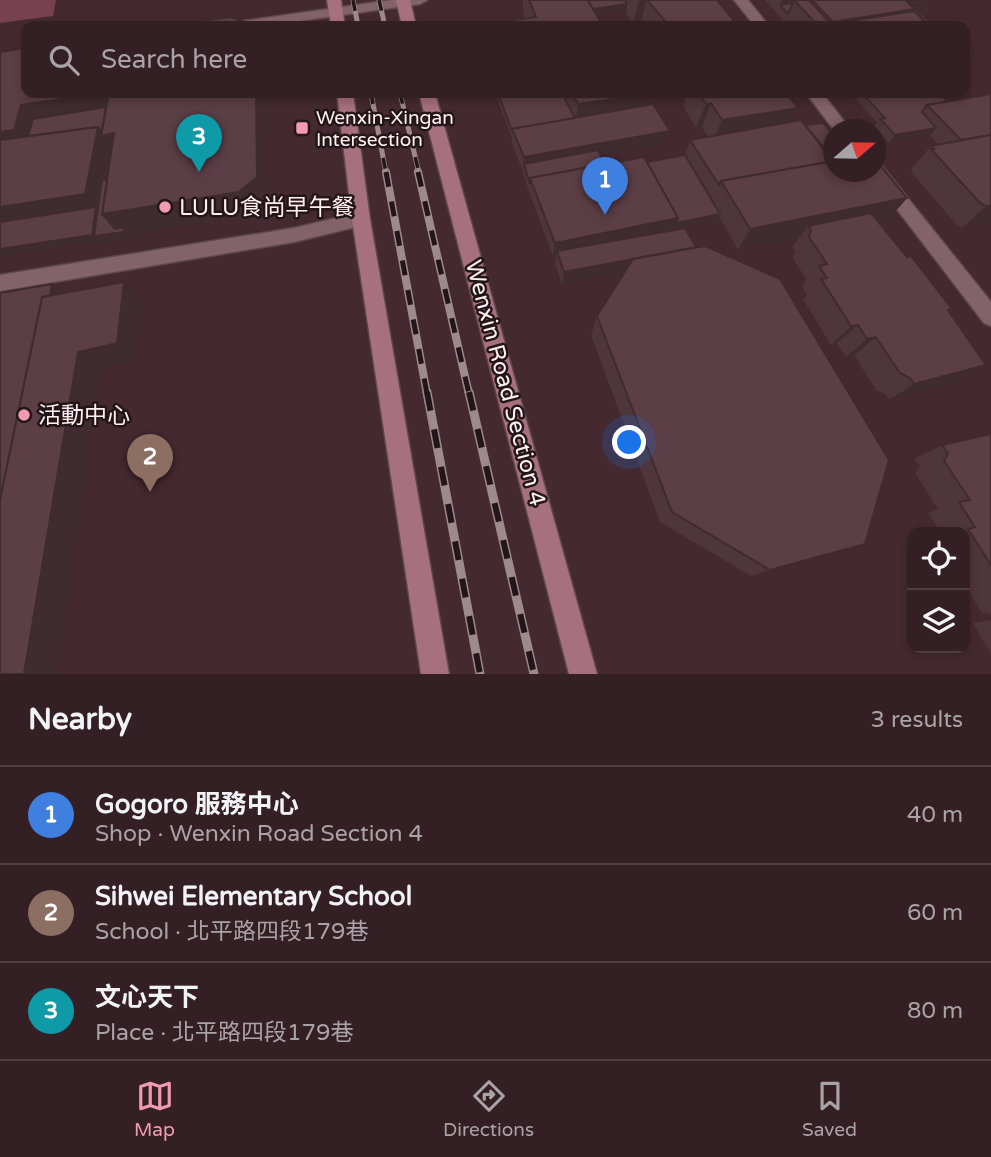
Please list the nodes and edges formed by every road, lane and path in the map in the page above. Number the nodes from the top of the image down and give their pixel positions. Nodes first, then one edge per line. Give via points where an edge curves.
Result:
1 (420, 0) edge
2 (741, 0) edge
3 (403, 2) edge
4 (336, 13) edge
5 (274, 21) edge
6 (408, 21) edge
7 (758, 21) edge
8 (346, 98) edge
9 (428, 98) edge
10 (818, 98) edge
11 (834, 119) edge
12 (885, 182) edge
13 (361, 219) junction
14 (0, 283) edge
15 (991, 317) edge
16 (435, 674) edge
17 (583, 674) edge

1 - 3 street
2 - 7 street
3 - 4 street
3 - 6 main road
4 - 5 street
8 - 13 main road
9 - 17 main road, Wenxin Road Section 4
10 - 11 street
12 - 15 street
13 - 14 street via 294,235
13 - 16 main road

